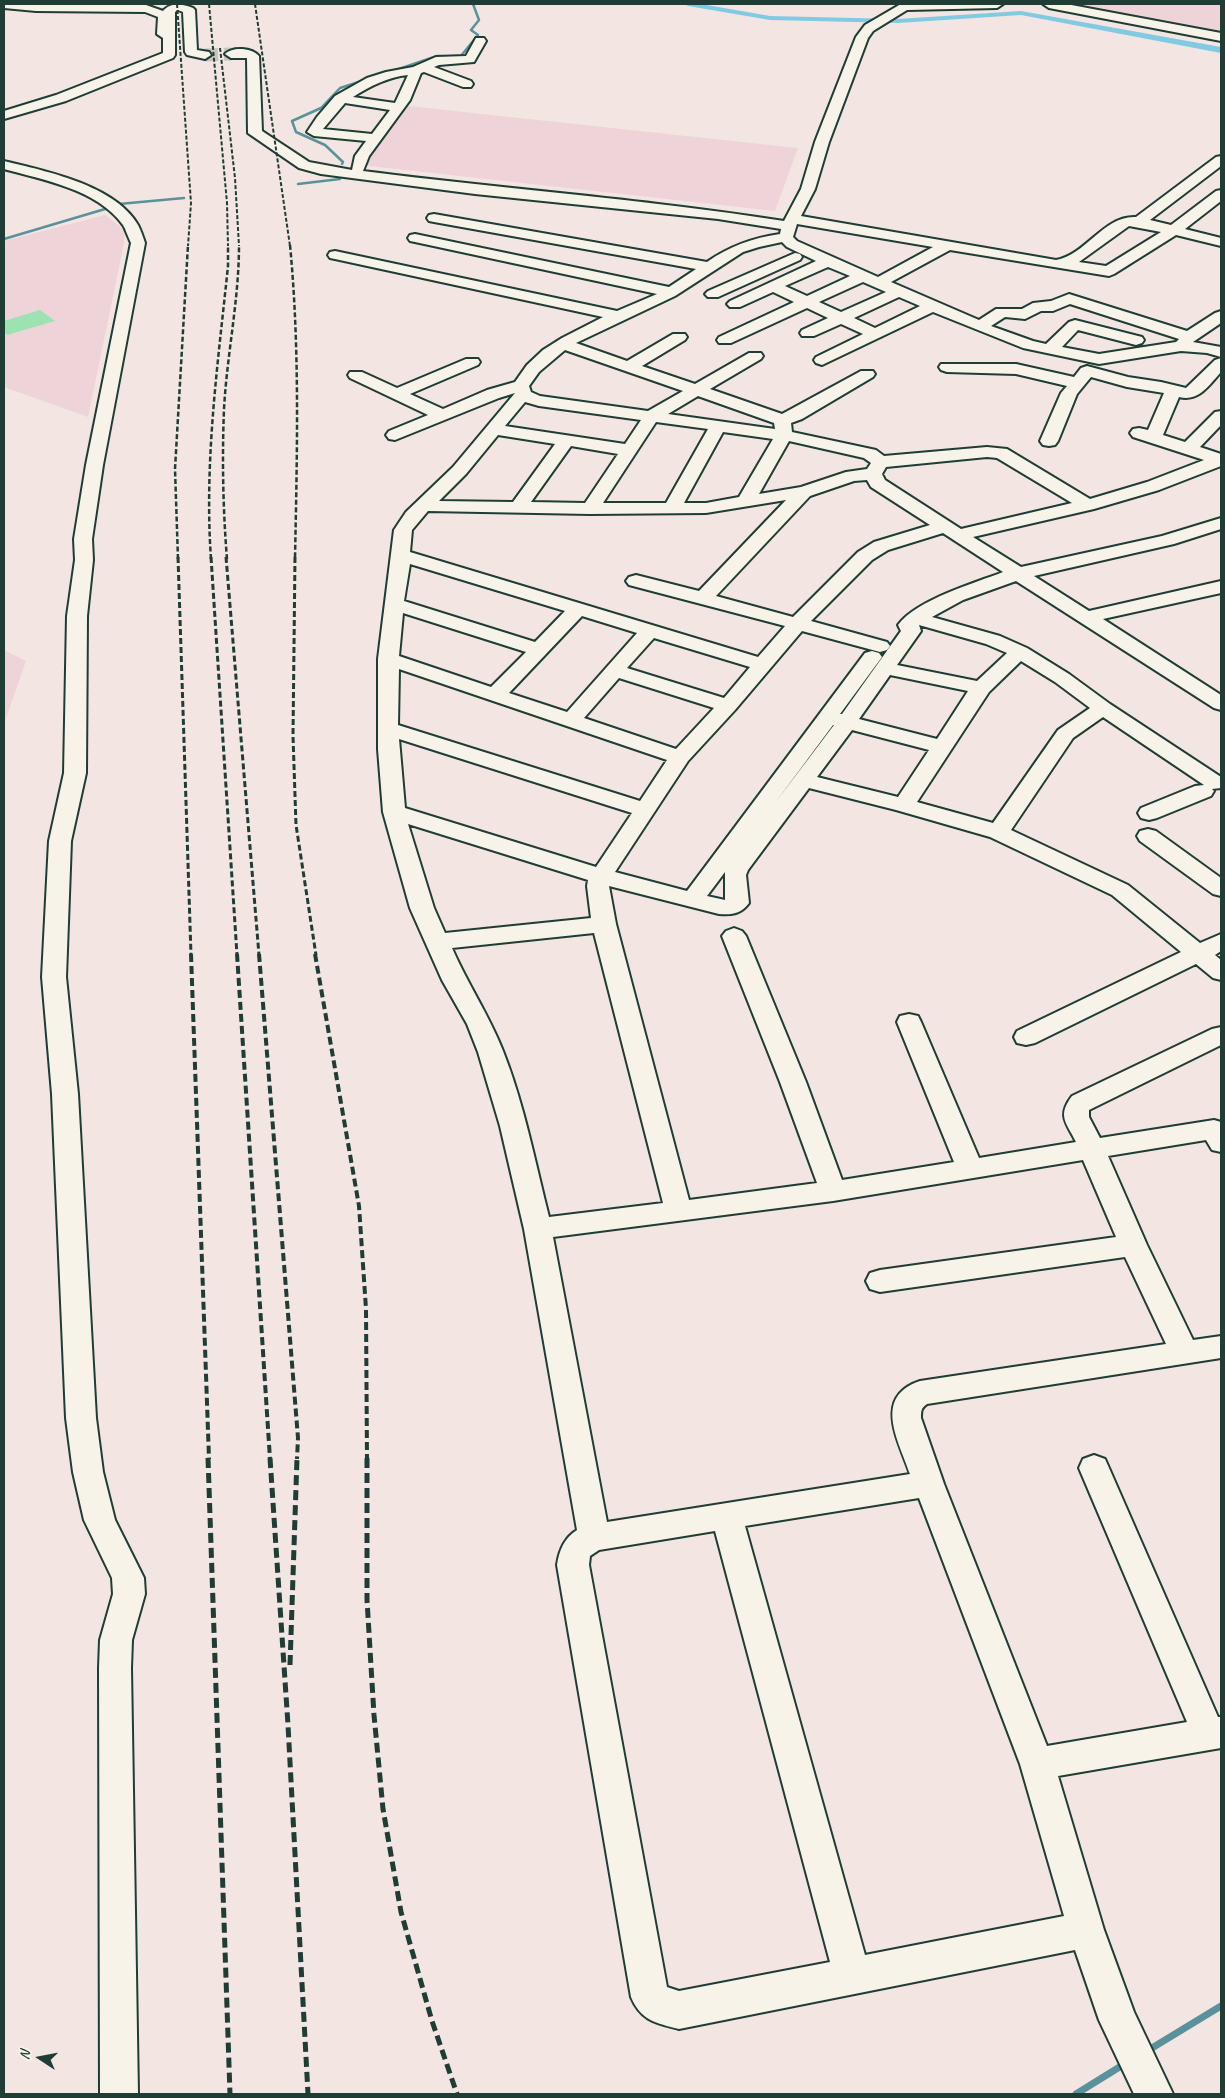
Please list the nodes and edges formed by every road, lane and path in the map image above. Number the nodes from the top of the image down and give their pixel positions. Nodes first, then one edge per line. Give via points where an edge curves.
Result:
1 (4, 4) edge
2 (997, 4) edge
3 (1049, 4) edge
4 (906, 5) edge
5 (1221, 37) edge
6 (480, 41) dead end
7 (232, 54) tunnel mouth
8 (205, 55) tunnel mouth
9 (163, 56) junction
10 (377, 80) junction
11 (467, 84) dead end
12 (412, 86) junction
13 (354, 89) junction
14 (340, 99) junction
15 (372, 104) junction
16 (4, 115) edge
17 (348, 136) junction
18 (376, 138) junction
19 (1221, 160) edge
20 (4, 165) edge
21 (304, 165) junction
22 (358, 169) junction
23 (1206, 172) junction
24 (1221, 175) edge
25 (395, 180) junction
26 (1221, 194) edge
27 (434, 218) dead end
28 (1139, 222) junction
29 (789, 227) junction
30 (1174, 230) junction
31 (415, 238) dead end
32 (1218, 238) edge
33 (949, 245) junction
34 (807, 252) junction
35 (335, 255) dead end
36 (828, 261) junction
37 (1062, 264) junction
38 (710, 267) junction
39 (863, 276) junction
40 (878, 283) junction
41 (773, 286) junction
42 (671, 292) junction
43 (898, 292) junction
44 (713, 294) dead end
45 (806, 302) junction
46 (736, 304) dead end
47 (933, 306) junction
48 (618, 316) junction
49 (1221, 316) edge
50 (842, 318) junction
51 (980, 326) junction
52 (808, 333) dead end
53 (875, 334) junction
54 (679, 337) dead end
55 (725, 340) dead end
56 (1136, 340) dead end
57 (1185, 342) junction
58 (563, 344) junction
59 (1029, 345) junction
60 (1049, 350) junction
61 (1221, 352) edge
62 (755, 356) dead end
63 (822, 360) dead end
64 (472, 362) dead end
65 (1221, 363) edge
66 (630, 366) junction
67 (947, 367) dead end
68 (1007, 368) junction
69 (1088, 371) junction
70 (867, 374) dead end
71 (356, 375) dead end
72 (522, 390) junction
73 (698, 390) junction
74 (1174, 390) junction
75 (396, 394) junction
76 (442, 415) junction
77 (652, 416) junction
78 (1221, 416) edge
79 (718, 426) junction
80 (783, 428) junction
81 (493, 429) junction
82 (395, 435) dead end
83 (567, 440) junction
84 (1049, 441) dead end
85 (1188, 449) junction
86 (629, 450) junction
87 (1221, 460) edge
88 (876, 468) junction
89 (804, 492) junction
90 (746, 501) junction
91 (1088, 505) junction
92 (424, 506) junction
93 (519, 506) junction
94 (590, 509) junction
95 (672, 509) junction
96 (1221, 523) edge
97 (951, 531) junction
98 (401, 555) junction
99 (1017, 574) junction
100 (636, 581) dead end
101 (1221, 587) edge
102 (704, 598) junction
103 (393, 604) junction
104 (578, 609) junction
105 (1087, 617) junction
106 (912, 622) junction
107 (798, 623) junction
108 (650, 630) junction
109 (880, 646) junction
110 (539, 650) junction
111 (1020, 652) junction
112 (388, 659) junction
113 (763, 665) junction
114 (885, 668) junction
115 (613, 670) junction
116 (982, 688) junction
117 (496, 694) junction
118 (1221, 704) edge
119 (728, 706) junction
120 (1103, 708) junction
121 (571, 720) junction
122 (837, 720) junction
123 (389, 729) junction
124 (942, 747) junction
125 (680, 757) junction
126 (803, 780) junction
127 (1215, 790) edge
128 (904, 804) junction
129 (645, 810) junction
130 (394, 812) junction
131 (1149, 814) dead end
132 (998, 832) junction
133 (1148, 836) dead end
134 (601, 876) junction
135 (1221, 888) edge
136 (692, 900) junction
137 (604, 924) junction
138 (734, 936) dead end
139 (436, 942) junction
140 (1221, 942) edge
141 (1197, 954) junction
142 (1221, 972) edge
143 (909, 1022) dead end
144 (1221, 1035) edge
145 (1026, 1037) dead end
146 (1221, 1143) edge
147 (1092, 1149) junction
148 (970, 1168) junction
149 (833, 1191) junction
150 (679, 1211) junction
151 (538, 1229) junction
152 (1133, 1245) junction
153 (880, 1282) dead end
154 (1221, 1347) edge
155 (1185, 1353) junction
156 (1094, 1468) dead end
157 (929, 1484) junction
158 (727, 1516) junction
159 (594, 1537) junction
160 (1215, 1733) edge
161 (1037, 1764) junction
162 (1086, 1930) junction
163 (852, 1976) junction
164 (1153, 2093) edge
165 (119, 2094) edge

1 - 9 street via 135,8 160,12 164,15
2 - 4 street
3 - 5 street
4 - 29 street via 869,28 862,37 822,142 808,189
6 - 12 street via 470,59 444,60
7 - 21 street via 252,56 255,133
8 - 9 street via 191,52 189,10 178,8 169,11 170,54
9 - 16 street via 61,98
10 - 12 street
10 - 12 street via 404,72
10 - 13 street
11 - 12 street
12 - 13 street
12 - 15 street
12 - 18 street
13 - 14 street
14 - 15 street
14 - 17 street via 314,132
15 - 17 street
17 - 18 street
18 - 22 street via 362,156
19 - 23 street
20 - 165 street via 92,193 107,201 128,222 138,243 83,539 84,560 77,616 75,773 60,841 54,977 64,1094 80,1418 88,1472 100,1520 128,1578 128,1594 116,1640 115,1668
21 - 22 street
21 - 25 street
22 - 25 street via 392,175
23 - 24 street
23 - 28 street
25 - 29 street via 718,215
26 - 30 street
27 - 38 street
28 - 30 street
28 - 37 street via 1126,221 1074,260
29 - 33 street
29 - 34 street via 792,244
29 - 38 street via 769,240 738,249
30 - 32 street
30 - 37 street via 1109,270
31 - 42 street
33 - 37 street
33 - 40 street
34 - 36 street
34 - 44 street
35 - 48 street
36 - 39 street
36 - 41 street
38 - 42 street
39 - 40 street
39 - 45 street
40 - 43 street
41 - 45 street
41 - 46 street
42 - 48 street
43 - 47 street
43 - 50 street
45 - 50 street
45 - 55 street
47 - 51 street
47 - 53 street
48 - 58 street
49 - 57 street
50 - 52 street
50 - 53 street
51 - 57 street via 1004,311 1024,314 1040,306 1053,306 1069,299
51 - 59 street
53 - 63 street
54 - 66 street
56 - 60 street via 1075,325
57 - 61 street
57 - 69 street
58 - 66 street
58 - 72 street via 528,372
59 - 60 street
59 - 68 street
60 - 69 street
62 - 73 street
64 - 75 street
65 - 74 street via 1191,393
66 - 73 street
67 - 68 street
68 - 69 street
69 - 74 street
69 - 84 street via 1060,410
70 - 80 street via 796,415
71 - 75 street
72 - 76 street via 493,394
72 - 77 street via 528,398 539,401
72 - 81 street
73 - 77 street
73 - 80 street
74 - 85 street via 1146,435
75 - 76 street
76 - 82 street
77 - 79 street
77 - 86 street
78 - 85 street
79 - 80 street
79 - 95 street
80 - 88 street via 877,458
80 - 90 street
81 - 83 street
81 - 92 street via 451,480
83 - 86 street
83 - 93 street
85 - 87 street
86 - 94 street
87 - 91 street via 1153,486
88 - 89 street
88 - 91 street via 988,452 1001,453
88 - 97 street via 877,482
89 - 90 street
89 - 102 street
90 - 95 street via 706,508
91 - 97 street
92 - 93 street
92 - 98 street via 402,532
93 - 94 street
94 - 95 street
96 - 99 street via 1167,540
97 - 99 street
97 - 107 street via 881,546 869,553
98 - 103 street
98 - 104 street
99 - 105 street
99 - 106 street via 956,596
100 - 102 street
101 - 105 street
102 - 107 street
103 - 110 street
103 - 112 street
104 - 108 street
104 - 110 street
105 - 118 street
106 - 109 street via 894,628
106 - 111 street via 993,640
106 - 114 street via 911,631
107 - 109 street
107 - 113 street
108 - 113 street
108 - 115 street
109 - 122 street
110 - 117 street
111 - 116 street
111 - 120 street
112 - 117 street
112 - 123 street
113 - 119 street
114 - 116 street
114 - 122 street
115 - 119 street
115 - 121 street
116 - 124 street
117 - 121 street
119 - 125 street
120 - 127 street
120 - 132 street via 1065,734
121 - 125 street
122 - 124 street
122 - 126 street
122 - 136 street
123 - 129 street
123 - 130 street via 389,774
124 - 128 street
125 - 129 street
126 - 128 street
126 - 136 street via 737,869 737,902 730,908
127 - 131 street
128 - 132 street
129 - 134 street
130 - 134 street
130 - 139 street via 422,908
132 - 141 street via 1120,890
133 - 135 street
134 - 136 street
134 - 137 street via 598,886
137 - 139 street
137 - 150 street
138 - 149 street
139 - 151 street via 491,1052
140 - 141 street
141 - 142 street
141 - 145 street
143 - 148 street
144 - 147 street via 1081,1102 1076,1109 1076,1117
146 - 147 street via 1214,1129
147 - 148 street
147 - 152 street
148 - 149 street
149 - 150 street
150 - 151 street
151 - 159 street
152 - 153 street
152 - 155 street
154 - 155 street
155 - 157 street via 920,1393 906,1407 906,1418
156 - 160 street
157 - 158 street
157 - 161 street
158 - 159 street
158 - 163 street
159 - 163 street via 583,1542 574,1552 573,1565 650,1997 661,2006 679,2010
160 - 161 street
161 - 162 street
162 - 163 street
162 - 164 street via 1118,2020

